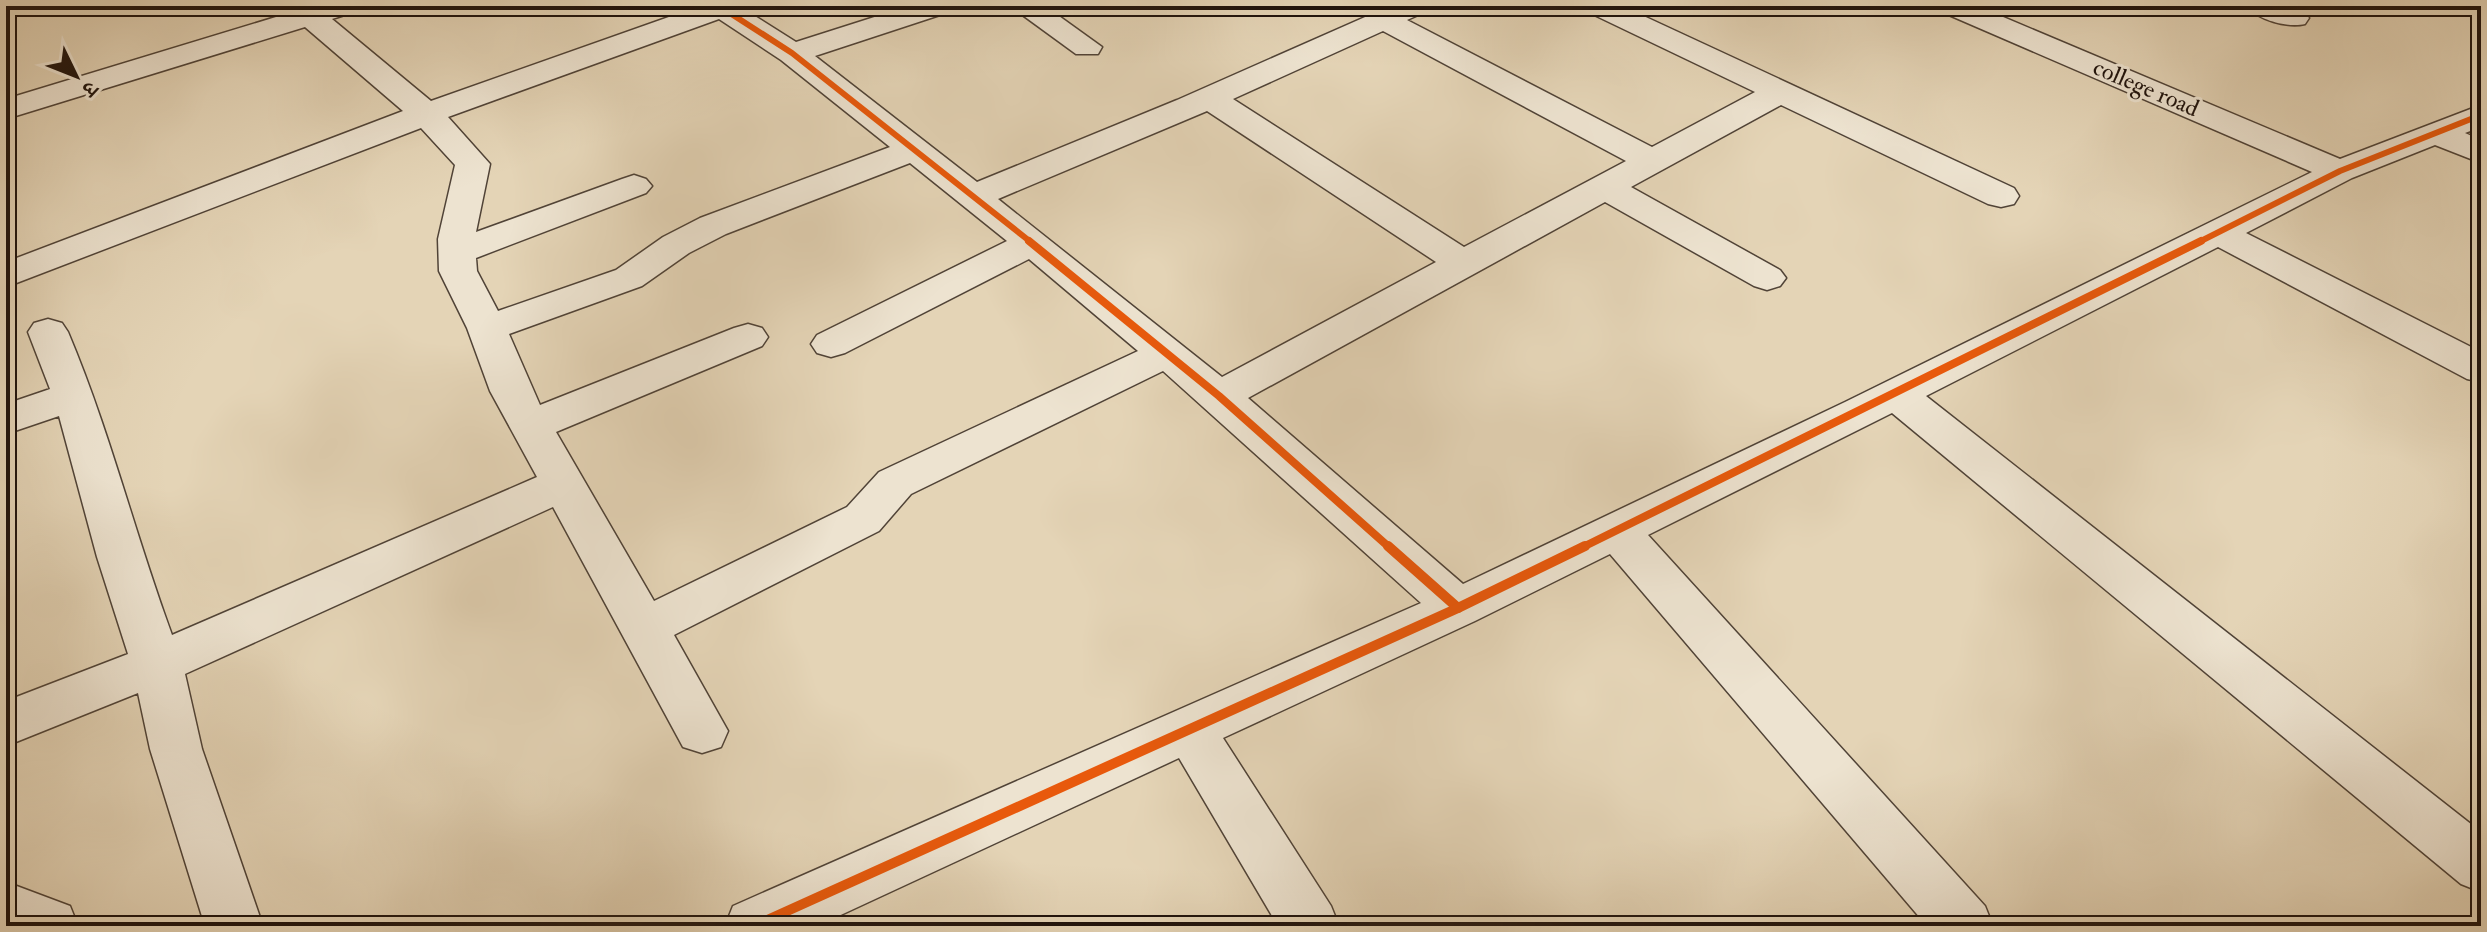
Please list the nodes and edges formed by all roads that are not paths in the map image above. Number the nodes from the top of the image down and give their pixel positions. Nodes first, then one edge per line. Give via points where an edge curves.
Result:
1 (939, 6) edge
2 (1025, 6) edge
3 (1415, 6) edge
4 (1598, 6) edge
5 (1952, 6) edge
6 (2262, 6) edge
7 (720, 7) edge
8 (317, 10) edge
9 (2294, 18) dead end
10 (1384, 20) junction
11 (1087, 47) dead end
12 (792, 53) junction
13 (1780, 92) junction
14 (1209, 98) junction
15 (6, 109) edge
16 (426, 114) junction
17 (2481, 115) edge
18 (2436, 133) junction
19 (914, 150) junction
20 (2481, 153) edge
21 (1652, 161) junction
22 (2340, 171) junction
23 (634, 186) dead end
24 (1605, 187) junction
25 (974, 196) junction
26 (2001, 196) dead end
27 (2215, 231) junction
28 (1032, 243) junction
29 (457, 252) junction
30 (1463, 263) junction
31 (6, 275) edge
32 (1767, 278) dead end
33 (487, 328) junction
34 (48, 332) dead end
35 (748, 337) dead end
36 (831, 344) dead end
37 (1167, 353) junction
38 (2481, 369) edge
39 (1896, 394) junction
40 (74, 396) junction
41 (1219, 396) junction
42 (6, 419) edge
43 (530, 426) junction
44 (563, 484) junction
45 (1617, 531) junction
46 (1458, 608) junction
47 (644, 628) junction
48 (157, 664) junction
49 (6, 724) edge
50 (1190, 730) junction
51 (702, 731) dead end
52 (2481, 866) edge
53 (6, 909) edge
54 (49, 926) edge
55 (234, 926) edge
56 (754, 926) edge
57 (1310, 926) edge
58 (1964, 926) edge

1 - 12 street
2 - 11 street
3 - 10 street
4 - 13 street
5 - 22 street, college road
6 - 9 street
7 - 12 street
7 - 16 street
8 - 15 street
8 - 16 street
10 - 14 street
10 - 21 street
12 - 19 street
13 - 21 street
13 - 26 street
14 - 25 street
14 - 30 street
16 - 29 street via 473,164
16 - 31 street
17 - 18 street
18 - 20 street
18 - 22 street
19 - 25 street
19 - 33 street via 713,226 629,278
21 - 24 street
22 - 27 street
23 - 29 street
24 - 30 street
24 - 32 street
25 - 28 street
27 - 38 street
27 - 39 street
28 - 36 street
28 - 37 street
29 - 33 street via 458,271
30 - 41 street
33 - 43 street
34 - 40 street
35 - 43 street
37 - 41 street
37 - 47 street via 895,483 863,519
39 - 45 street
39 - 52 street
40 - 42 street
40 - 48 street
41 - 46 street
43 - 44 street
44 - 47 street
44 - 48 street
45 - 46 street
45 - 58 street
46 - 50 street
47 - 51 street
48 - 49 street
48 - 55 street via 176,749
50 - 56 street
50 - 57 street
53 - 54 street

